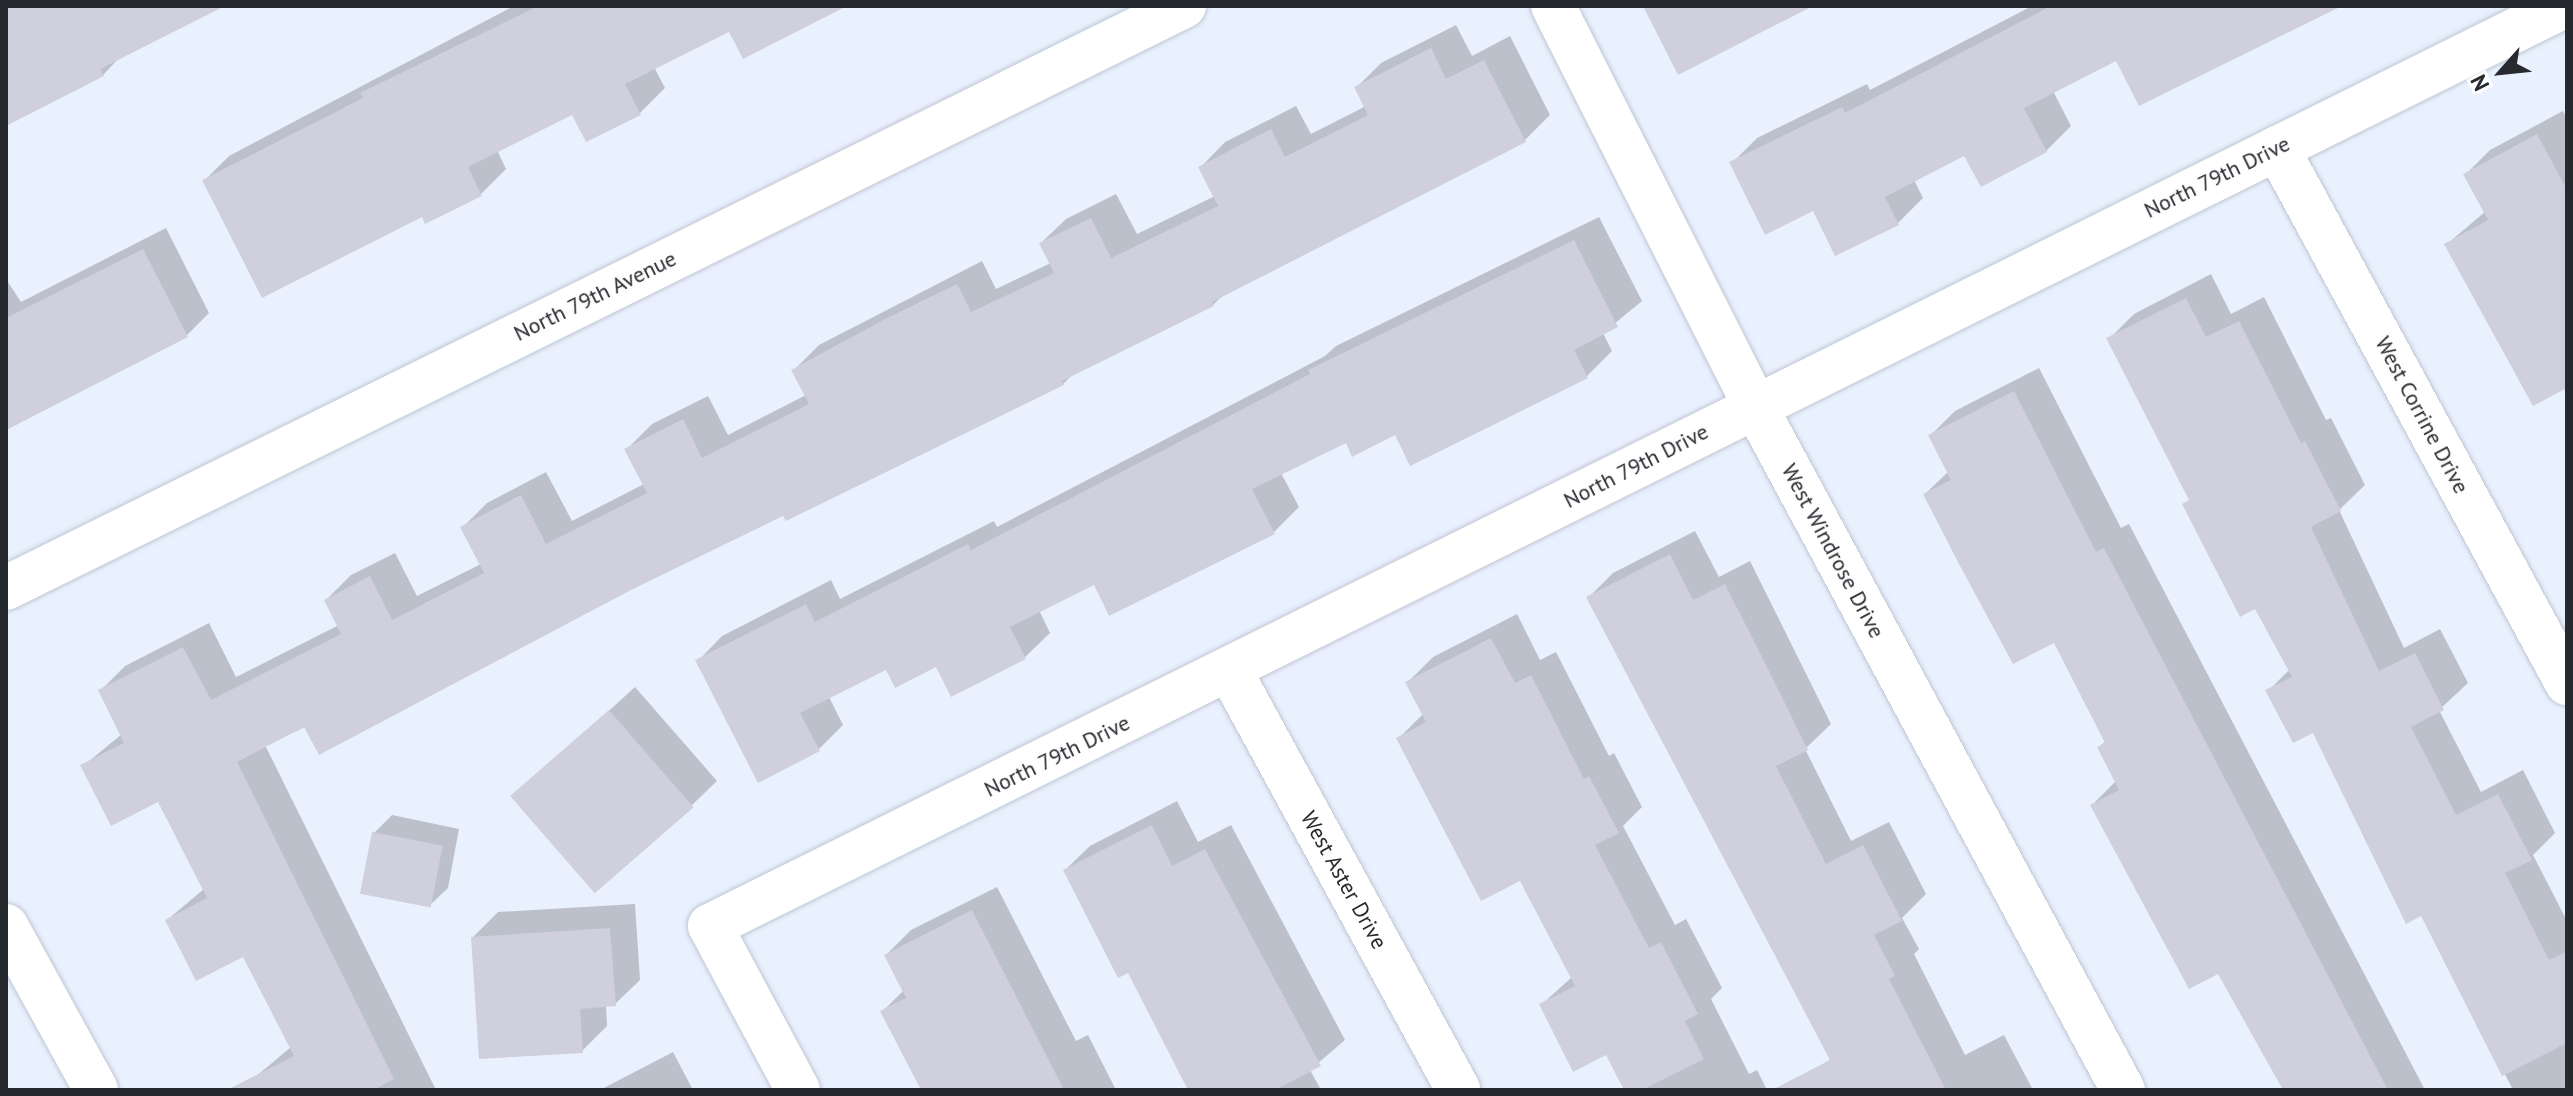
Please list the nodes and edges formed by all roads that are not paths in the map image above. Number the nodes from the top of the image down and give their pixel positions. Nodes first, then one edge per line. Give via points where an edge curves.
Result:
1 (1184, 6) edge
2 (1553, 6) edge
3 (2564, 6) edge
4 (2277, 148) junction
5 (1755, 406) junction
6 (6, 588) edge
7 (1230, 671) junction
8 (2567, 683) edge
9 (6, 926) edge
10 (96, 1090) edge
11 (798, 1090) edge
12 (1458, 1090) edge
13 (2123, 1090) edge

1 - 6 street, North 79th Avenue
2 - 5 street, West Windrose Drive
3 - 4 street, North 79th Drive
4 - 5 street, North 79th Drive
4 - 8 street, West Corrine Drive
5 - 7 street, North 79th Drive
5 - 13 street, West Windrose Drive
7 - 11 street, North 79th Drive via 710,926
7 - 12 street, West Aster Drive
9 - 10 street

